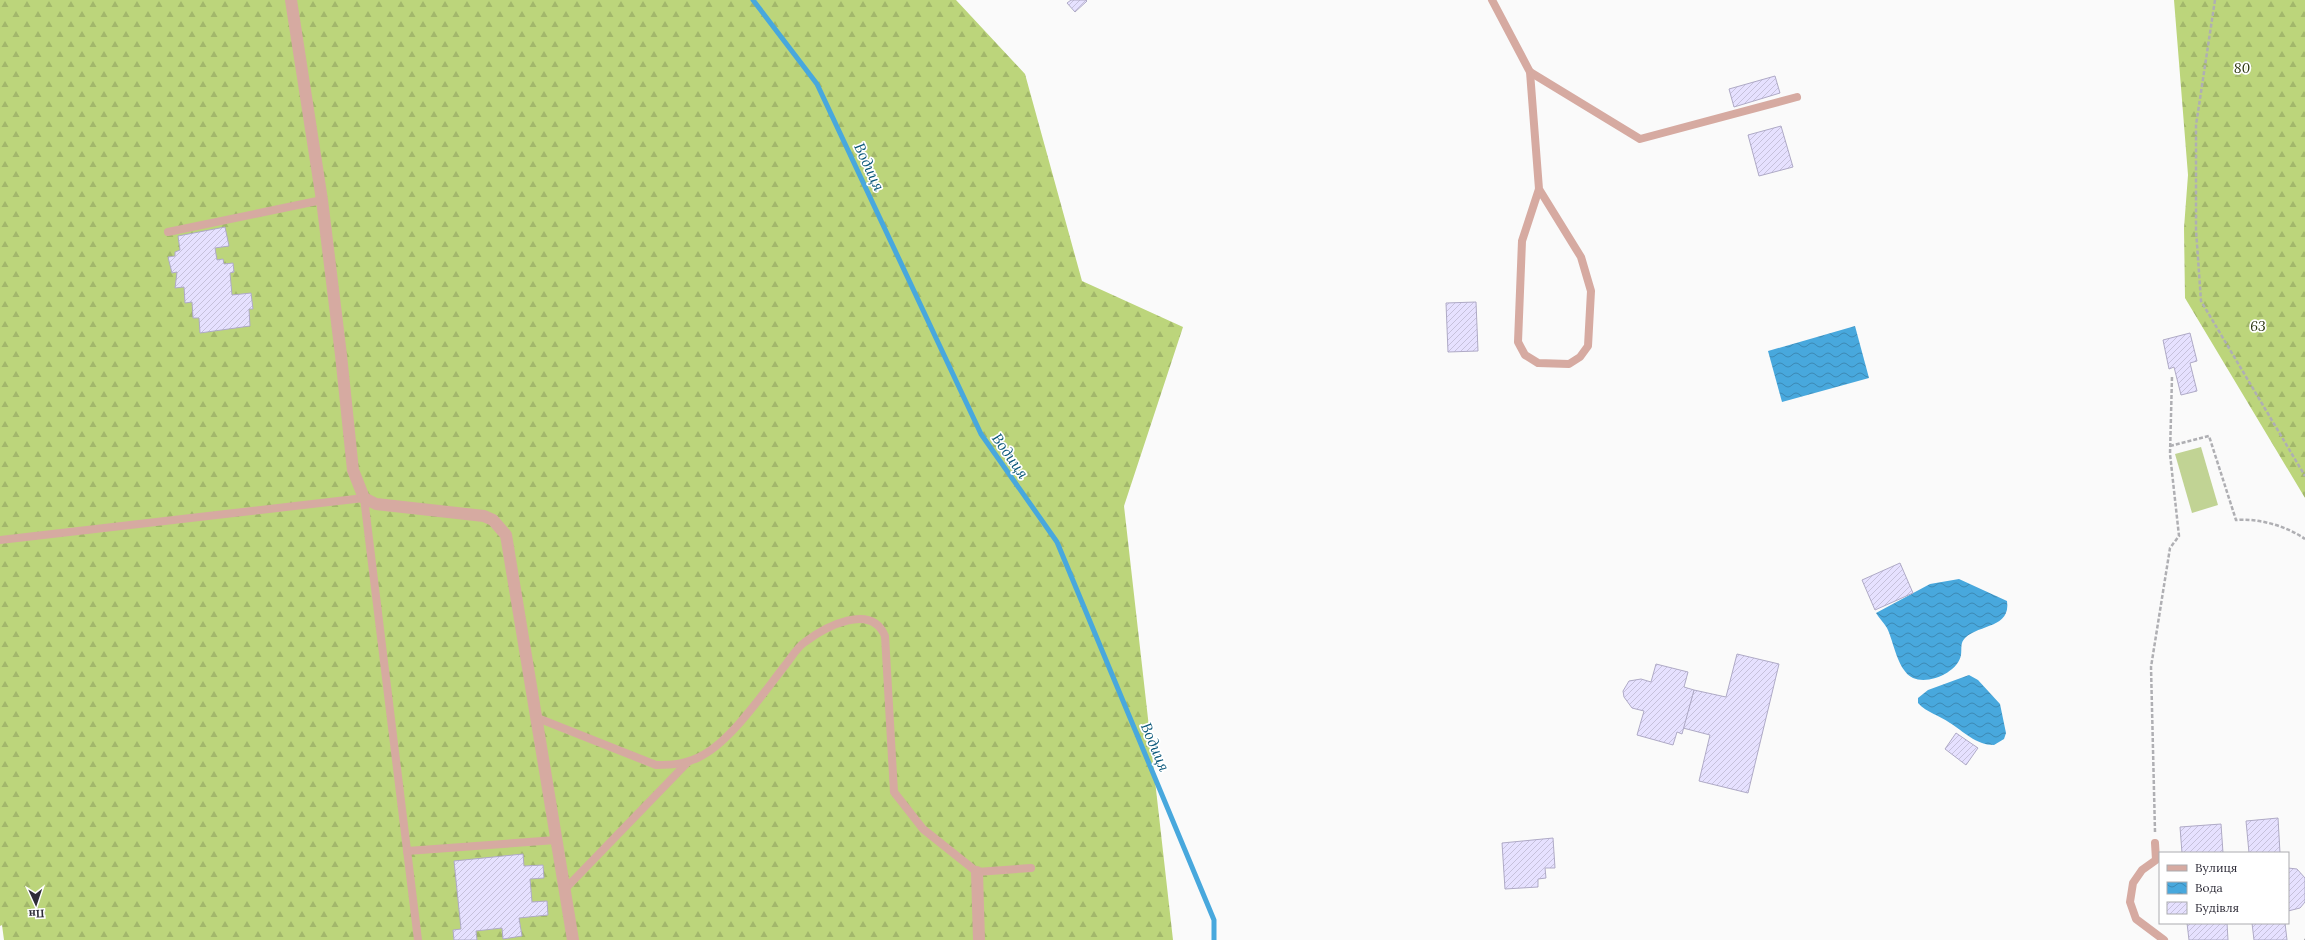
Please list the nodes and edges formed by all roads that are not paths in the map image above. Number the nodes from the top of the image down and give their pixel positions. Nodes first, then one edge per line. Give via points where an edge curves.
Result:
1 (291, 0) edge
2 (1492, 0) edge
3 (1530, 72) junction
4 (1797, 97) dead end
5 (1539, 188) junction
6 (322, 200) junction
7 (168, 232) dead end
8 (364, 498) junction
9 (0, 540) edge
10 (535, 717) junction
11 (688, 762) junction
12 (556, 840) junction
13 (2155, 843) road end
14 (406, 851) junction
15 (1031, 868) dead end
16 (977, 872) junction
17 (565, 889) junction
18 (418, 940) edge
19 (573, 940) edge
20 (979, 940) edge
21 (2164, 940) edge

1 - 6 street
2 - 3 lane
3 - 4 lane via 1640,139
3 - 5 lane
5 - 5 lane via 1522,241 1518,342 1525,355 1538,363 1569,364 1580,357 1588,346 1591,291 1581,257
6 - 7 lane
6 - 8 street via 353,470
8 - 9 lane
8 - 10 street via 376,504 393,507 484,516 501,527 506,535
8 - 14 lane
10 - 11 lane via 656,765
10 - 12 street
11 - 16 lane via 704,755 726,738 804,643 834,626 856,618 874,621 881,626 885,636 894,792 923,829
11 - 17 lane
12 - 14 lane
12 - 17 street
13 - 21 lane via 2156,860 2142,870 2133,883 2130,902 2136,919
14 - 18 lane
15 - 16 lane
16 - 20 street
17 - 19 street

